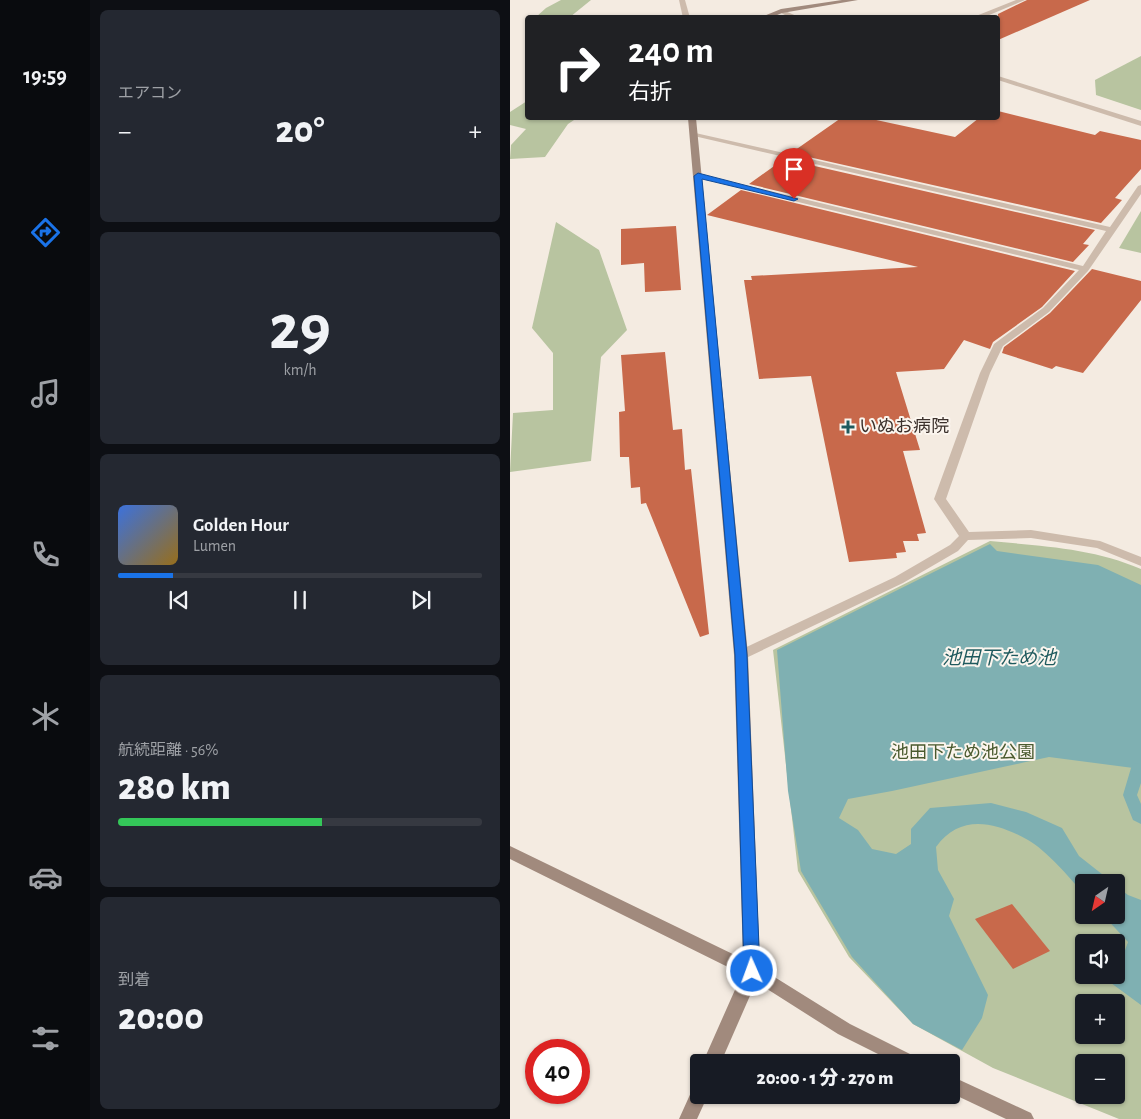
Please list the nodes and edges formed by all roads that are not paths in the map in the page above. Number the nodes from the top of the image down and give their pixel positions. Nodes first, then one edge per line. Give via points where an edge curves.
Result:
1 (682, 0) edge
2 (855, 0) edge
3 (1022, 0) edge
4 (781, 11) junction
5 (686, 15) edge
6 (770, 15) edge
7 (791, 15) edge
8 (982, 15) edge
9 (1000, 79) edge
10 (692, 120) edge
11 (1141, 124) edge
12 (694, 134) junction
13 (698, 176) junction
14 (1141, 188) edge
15 (1112, 230) junction
16 (1084, 269) junction
17 (965, 536) junction
18 (1141, 562) edge
19 (741, 655) junction
20 (510, 852) edge
21 (752, 971) junction
22 (716, 1054) edge
23 (894, 1054) edge
24 (960, 1088) edge
25 (695, 1104) edge
26 (688, 1119) edge
27 (1025, 1119) edge

1 - 5 street
2 - 4 street
3 - 8 street
4 - 6 street
4 - 7 street
9 - 11 street
10 - 12 street
12 - 13 street
12 - 15 street
13 - 16 street
13 - 19 street
14 - 15 street
15 - 16 street
16 - 17 street via 1046,310 999,344 985,373 940,499
17 - 18 street via 1031,534 1100,545
17 - 19 street via 954,548 899,580
19 - 21 street
20 - 21 street
21 - 22 street
21 - 23 street via 844,1029
24 - 27 street
25 - 26 street

